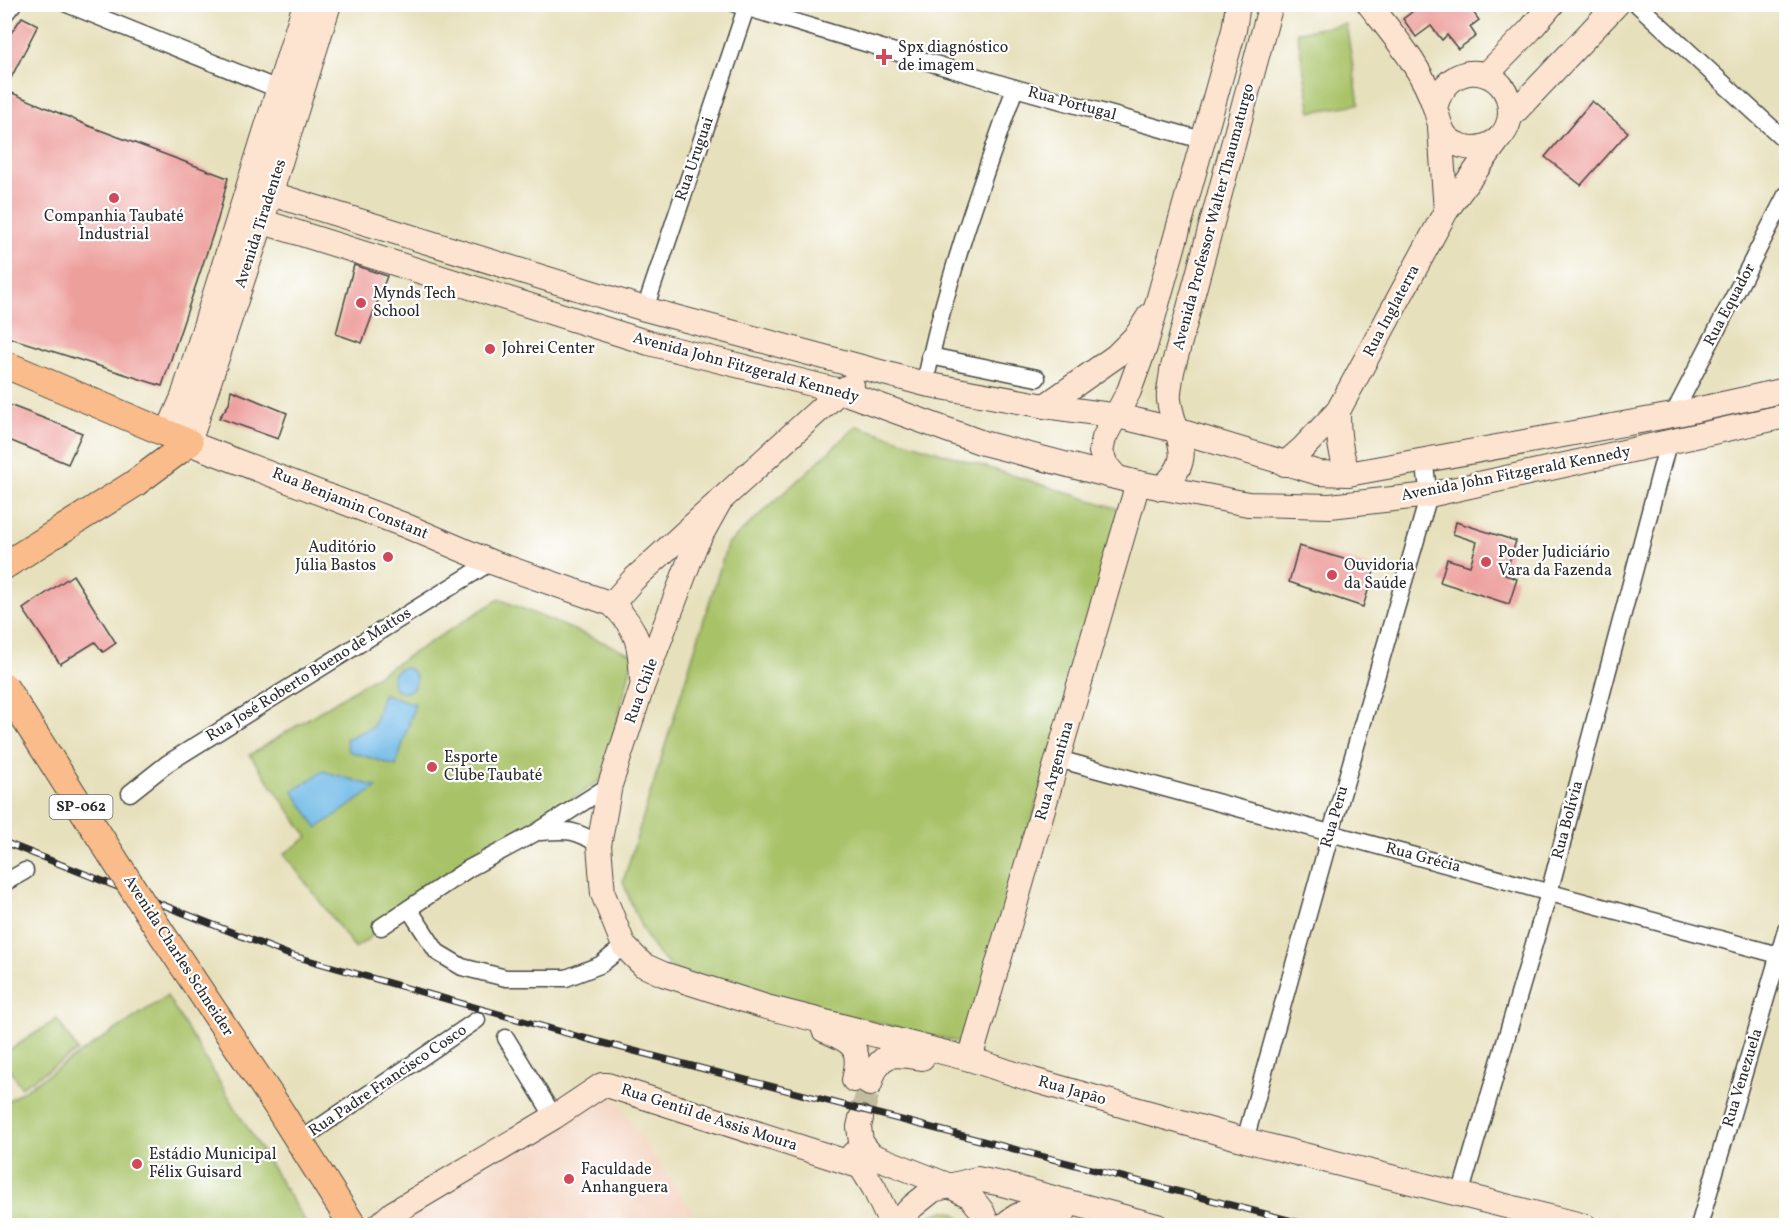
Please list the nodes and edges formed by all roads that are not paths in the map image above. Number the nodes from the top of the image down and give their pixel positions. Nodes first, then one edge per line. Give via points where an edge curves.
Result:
1 (13, 4) edge
2 (67, 4) edge
3 (305, 4) edge
4 (329, 4) edge
5 (1238, 4) edge
6 (1251, 4) edge
7 (1263, 4) edge
8 (1271, 4) edge
9 (1369, 4) edge
10 (1552, 4) edge
11 (1617, 4) edge
12 (1637, 4) edge
13 (741, 6) edge
14 (4, 15) edge
15 (1408, 53) junction
16 (1486, 75) junction
17 (1452, 78) junction
18 (1016, 88) junction
19 (278, 90) junction
20 (1437, 118) junction
21 (1506, 127) junction
22 (1202, 140) junction
23 (1786, 141) edge
24 (260, 190) junction
25 (1786, 195) edge
26 (1446, 211) junction
27 (252, 218) junction
28 (1159, 302) junction
29 (645, 309) junction
30 (930, 356) junction
31 (4, 364) edge
32 (1037, 378) dead end
33 (916, 381) junction
34 (1786, 390) edge
35 (840, 391) junction
36 (1045, 406) junction
37 (1338, 411) junction
38 (1673, 415) junction
39 (1118, 416) junction
40 (1786, 416) edge
41 (1176, 430) junction
42 (1668, 443) junction
43 (174, 445) junction
44 (1424, 460) junction
45 (1285, 464) junction
46 (1348, 474) junction
47 (1138, 483) junction
48 (1429, 495) junction
49 (721, 499) junction
50 (491, 562) junction
51 (4, 566) edge
52 (612, 604) junction
53 (4, 686) edge
54 (642, 687) junction
55 (1058, 759) junction
56 (610, 785) junction
57 (130, 793) dead end
58 (537, 832) junction
59 (1331, 832) junction
60 (599, 845) junction
61 (26, 871) dead end
62 (4, 883) edge
63 (1549, 892) junction
64 (603, 894) joint
65 (409, 909) junction
66 (381, 927) dead end
67 (1786, 930) edge
68 (624, 946) junction
69 (1783, 956) edge
70 (763, 1006) junction
71 (477, 1020) dead end
72 (506, 1038) dead end
73 (970, 1059) junction
74 (1033, 1080) junction
75 (554, 1117) junction
76 (1245, 1140) junction
77 (299, 1141) junction
78 (862, 1167) junction
79 (950, 1186) junction
80 (1460, 1196) junction
81 (353, 1226) edge
82 (378, 1226) edge
83 (891, 1226) edge
84 (899, 1226) edge
85 (988, 1226) edge
86 (1003, 1226) edge
87 (1119, 1226) edge
88 (1157, 1226) edge
89 (1585, 1226) edge
90 (1699, 1226) edge

1 - 14 street
2 - 19 street
3 - 19 main road, Avenida Tiradentes
4 - 24 main road, Avenida Tiradentes
5 - 22 main road, Avenida Professor Walter Thaumaturgo
6 - 7 main road
8 - 41 main road, Avenida Professor Walter Thaumaturgo via 1172,371 1168,399
9 - 15 main road
10 - 16 main road
11 - 21 main road, Rua Inglaterra
12 - 23 street
13 - 18 street, Rua Portugal
13 - 29 street, Rua Uruguai
15 - 17 main road
15 - 20 main road
16 - 17 main road via 1464,73
16 - 21 main road via 1506,91 1510,104
17 - 20 main road via 1438,94
18 - 22 street, Rua Portugal
18 - 30 street via 966,225
19 - 24 main road, Avenida Tiradentes
20 - 21 main road via 1448,139 1471,148 1484,147
20 - 26 main road
21 - 26 main road, Rua Inglaterra
22 - 28 main road, Avenida Professor Walter Thaumaturgo
24 - 27 main road, Avenida Tiradentes
24 - 29 main road, Avenida John Fitzgerald Kennedy
25 - 38 street, Rua Equador
26 - 37 main road, Rua Inglaterra
27 - 35 main road, Avenida John Fitzgerald Kennedy via 649,343
27 - 43 main road, Avenida Tiradentes via 183,397
28 - 36 main road via 1137,335 1116,356
28 - 39 main road, Avenida Professor Walter Thaumaturgo
29 - 33 main road, Avenida John Fitzgerald Kennedy
30 - 32 street
30 - 33 street
31 - 43 main road, Rua Benjamin Constant
33 - 35 main road via 866,381
33 - 36 main road, Avenida John Fitzgerald Kennedy
34 - 38 main road, Avenida John Fitzgerald Kennedy
35 - 47 main road, Avenida John Fitzgerald Kennedy via 983,443
35 - 49 main road, Rua Chile
36 - 39 main road, Avenida John Fitzgerald Kennedy
37 - 45 main road
37 - 46 main road via 1338,439
38 - 44 main road, Avenida John Fitzgerald Kennedy
39 - 41 main road, Avenida John Fitzgerald Kennedy
39 - 47 main road via 1104,438 1101,452 1106,465
40 - 42 main road, Avenida John Fitzgerald Kennedy
41 - 45 main road, Avenida John Fitzgerald Kennedy
41 - 47 main road via 1182,451 1180,468 1173,478
42 - 48 main road, Avenida John Fitzgerald Kennedy
42 - 63 street, Rua Bolívia
43 - 50 main road, Rua Benjamin Constant via 404,525
43 - 51 main road via 134,484
44 - 46 main road, Avenida John Fitzgerald Kennedy
44 - 48 street
45 - 46 main road, Avenida John Fitzgerald Kennedy via 1319,473
47 - 48 main road, Avenida John Fitzgerald Kennedy via 1248,504 1330,506
47 - 55 main road, Rua Argentina
48 - 59 street, Rua Peru
49 - 52 main road, Rua Chile
49 - 54 main road, Rua Chile via 695,546
50 - 52 main road, Rua Benjamin Constant
50 - 57 street, Rua José Roberto Bueno de Mattos via 168,763
52 - 54 main road, Rua Benjamin Constant via 638,637
53 - 77 main road, Avenida Charles Schneider / SP-062, bridge via 140,902
54 - 56 main road, Rua Chile
55 - 59 street, Rua Grécia
55 - 73 main road, Rua Argentina
56 - 58 street
56 - 60 main road, Rua Chile
58 - 60 street via 569,830 584,834
58 - 65 street via 468,869
59 - 63 street, Rua Grécia
59 - 76 street, Rua Peru
60 - 64 main road, Rua Chile
61 - 62 street
63 - 69 street, Rua Grécia
63 - 80 street, Rua Bolívia
64 - 68 main road, Rua Japão
65 - 66 street
65 - 68 street via 437,952 462,968 506,978 567,978 600,965
67 - 69 street, Rua Venezuela
68 - 70 main road, Rua Japão via 643,965 663,974
69 - 90 street, Rua Venezuela
70 - 73 main road, Rua Japão
70 - 74 main road via 840,1037 854,1048 862,1082 885,1057 898,1054
71 - 77 street, Rua Padre Francisco Cosco
72 - 75 street
73 - 74 main road, Rua Japão
74 - 76 main road, Rua Japão
75 - 78 main road, Rua Gentil de Assis Moura via 607,1085
75 - 82 main road, Rua Gentil de Assis Moura via 393,1213
76 - 80 main road, Rua Japão
77 - 81 main road, Avenida Charles Schneider / SP-062
78 - 79 main road via 848,1146 845,1128 854,1115 861,1142 871,1155
78 - 83 main road
79 - 84 main road via 933,1190 921,1199
79 - 85 main road via 970,1196
79 - 88 main road via 976,1179
80 - 89 main road, Rua Japão
86 - 87 main road via 1028,1210 1046,1209

